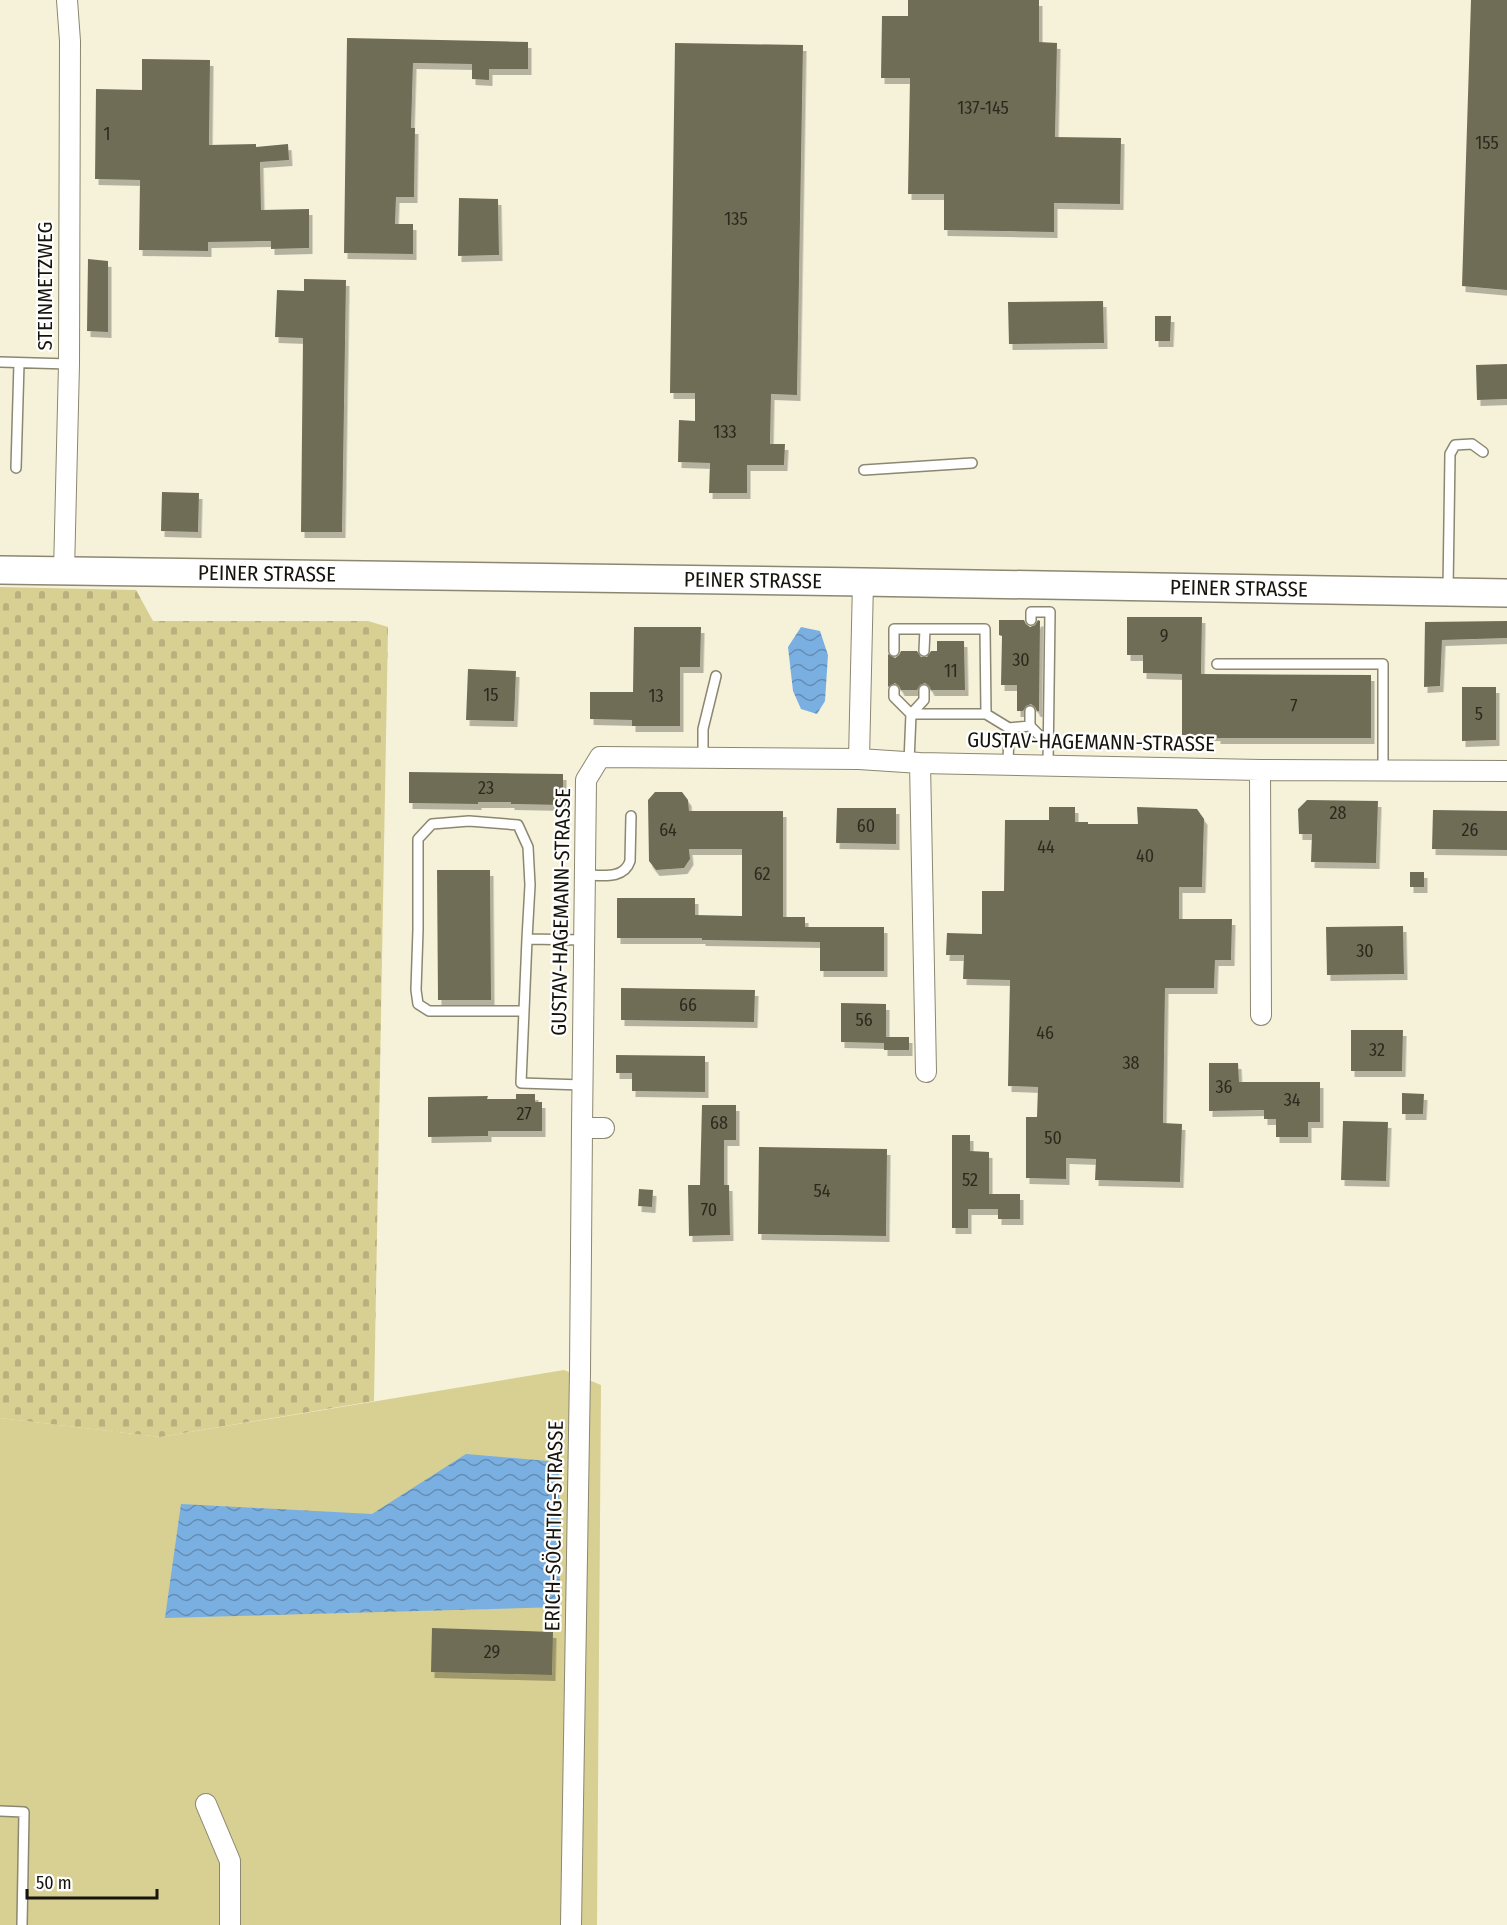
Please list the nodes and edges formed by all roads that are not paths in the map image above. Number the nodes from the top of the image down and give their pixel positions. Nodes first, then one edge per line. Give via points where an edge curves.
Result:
1 (67, 0) edge
2 (0, 362) edge
3 (19, 363) junction
4 (69, 364) junction
5 (1483, 452) dead end
6 (972, 463) dead end
7 (16, 468) dead end
8 (864, 470) dead end
9 (0, 570) edge
10 (64, 572) junction
11 (863, 582) junction
12 (1448, 592) junction
13 (1507, 593) edge
14 (1031, 620) dead end
15 (924, 628) junction
16 (894, 651) dead end
17 (924, 651) dead end
18 (1217, 664) dead end
19 (716, 676) dead end
20 (894, 690) dead end
21 (924, 690) dead end
22 (1030, 711) dead end
23 (911, 714) junction
24 (986, 714) junction
25 (1030, 726) junction
26 (1009, 728) junction
27 (1048, 744) junction
28 (703, 758) junction
29 (859, 759) junction
30 (914, 763) junction
31 (1008, 765) junction
32 (1048, 766) junction
33 (1260, 770) junction
34 (1383, 771) junction
35 (1507, 771) edge
36 (631, 816) dead end
37 (585, 875) junction
38 (527, 939) junction
39 (584, 940) junction
40 (524, 1011) junction
41 (1261, 1015) dead end
42 (926, 1072) dead end
43 (582, 1085) junction
44 (582, 1128) junction
45 (604, 1128) dead end
46 (206, 1804) dead end
47 (0, 1811) edge
48 (22, 1925) edge
49 (230, 1925) edge
50 (571, 1925) edge

1 - 4 street, STEINMETZWEG
2 - 3 lane
3 - 4 lane
3 - 7 lane
4 - 10 street, STEINMETZWEG
5 - 12 lane via 1472,444 1455,445 1450,454
6 - 8 lane
9 - 10 main road, PEINER STRASSE
10 - 11 main road, PEINER STRASSE
11 - 12 main road, PEINER STRASSE
11 - 29 street
12 - 13 main road, PEINER STRASSE
14 - 27 lane via 1031,612 1050,612
15 - 16 lane via 894,628
15 - 17 lane
15 - 24 lane via 986,629
18 - 34 lane via 1383,664
19 - 28 lane via 703,729
20 - 23 lane via 894,697
21 - 23 lane via 924,700
22 - 25 lane
23 - 24 lane
23 - 30 lane
24 - 26 lane
25 - 26 lane
25 - 27 lane
26 - 31 lane
27 - 32 lane
28 - 29 street, GUSTAV-HAGEMANN-STRASSE
28 - 37 street, GUSTAV-HAGEMANN-STRASSE via 600,757 586,780
29 - 30 street, GUSTAV-HAGEMANN-STRASSE
30 - 31 street, GUSTAV-HAGEMANN-STRASSE
30 - 42 street
31 - 32 street, GUSTAV-HAGEMANN-STRASSE
32 - 33 street, GUSTAV-HAGEMANN-STRASSE
33 - 34 street, GUSTAV-HAGEMANN-STRASSE
33 - 41 street
34 - 35 street, GUSTAV-HAGEMANN-STRASSE
36 - 37 lane via 628,868 618,874
37 - 39 street, GUSTAV-HAGEMANN-STRASSE
38 - 39 lane
38 - 40 lane
38 - 40 lane via 528,847 518,825 469,821 432,824 418,839 418,1005 429,1011
39 - 43 street, GUSTAV-HAGEMANN-STRASSE
40 - 43 lane via 521,1083
43 - 44 street, GUSTAV-HAGEMANN-STRASSE
44 - 45 street
44 - 50 street, ERICH-SÖCHTIG-STRASSE
46 - 49 street via 230,1861
47 - 48 lane via 24,1812

